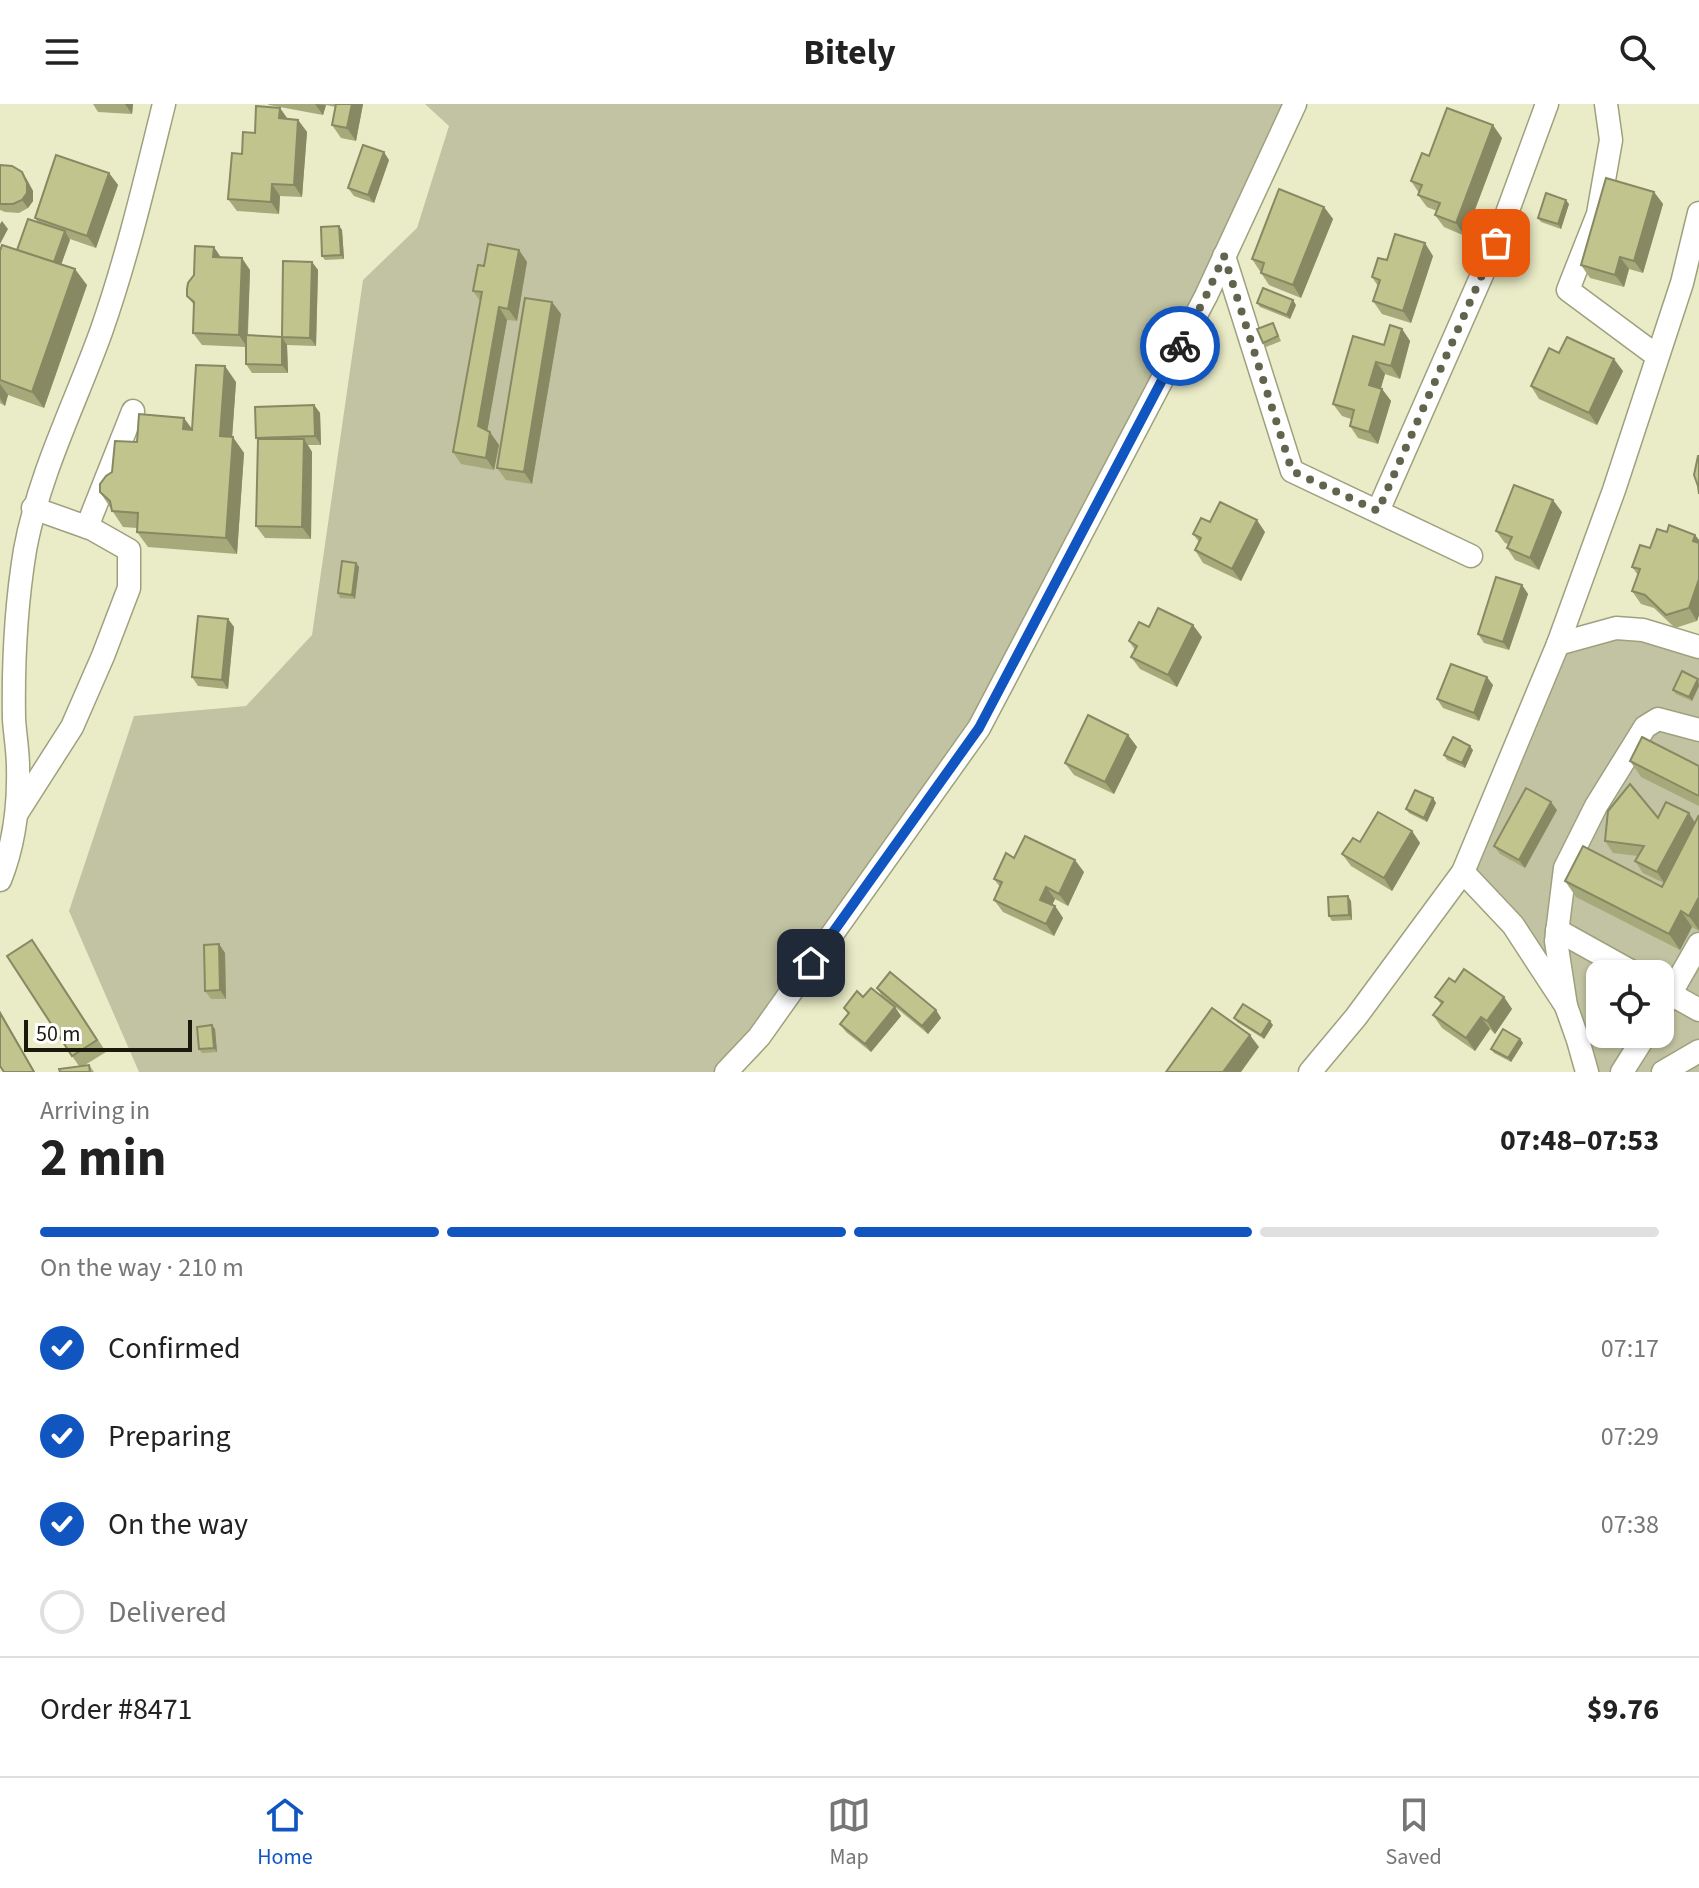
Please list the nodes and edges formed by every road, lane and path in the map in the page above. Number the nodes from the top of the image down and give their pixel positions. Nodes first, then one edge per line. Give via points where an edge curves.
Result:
1 (164, 104) edge
2 (1295, 104) edge
3 (1547, 104) edge
4 (1606, 104) edge
5 (1699, 213) edge
6 (1224, 256) junction
7 (1657, 356) junction
8 (133, 411) dead end
9 (33, 508) junction
10 (1378, 511) junction
11 (87, 527) junction
12 (1471, 556) dead end
13 (1558, 644) junction
14 (7, 645) edge
15 (1699, 647) edge
16 (7, 721) edge
17 (1699, 730) edge
18 (16, 815) junction
19 (1463, 872) junction
20 (0, 880) edge
21 (1557, 930) junction
22 (1699, 944) edge
23 (1611, 960) edge
24 (1674, 983) edge
25 (1674, 1001) edge
26 (1566, 1006) junction
27 (1699, 1010) edge
28 (1637, 1048) edge
29 (1699, 1051) edge
30 (726, 1072) edge
31 (1310, 1072) edge
32 (1587, 1072) edge
33 (1622, 1072) edge
34 (1663, 1072) edge

1 - 9 street via 101,331
2 - 6 street
3 - 10 street via 1496,243
4 - 7 street via 1611,140 1598,214 1568,290
5 - 7 street
6 - 10 street via 1292,471
6 - 30 street via 979,728 759,1037
7 - 13 street
8 - 11 street
9 - 11 street
9 - 14 street
10 - 12 street
11 - 18 street via 129,550 129,588 72,727
13 - 15 street via 1616,628 1643,630
13 - 19 street
14 - 16 street
16 - 18 street via 18,768
17 - 21 street via 1658,719 1645,727 1565,868
18 - 20 street
19 - 26 street via 1513,925
19 - 31 street
21 - 23 street
21 - 26 street
22 - 24 street
25 - 27 street
26 - 32 street
28 - 33 street
29 - 34 street

